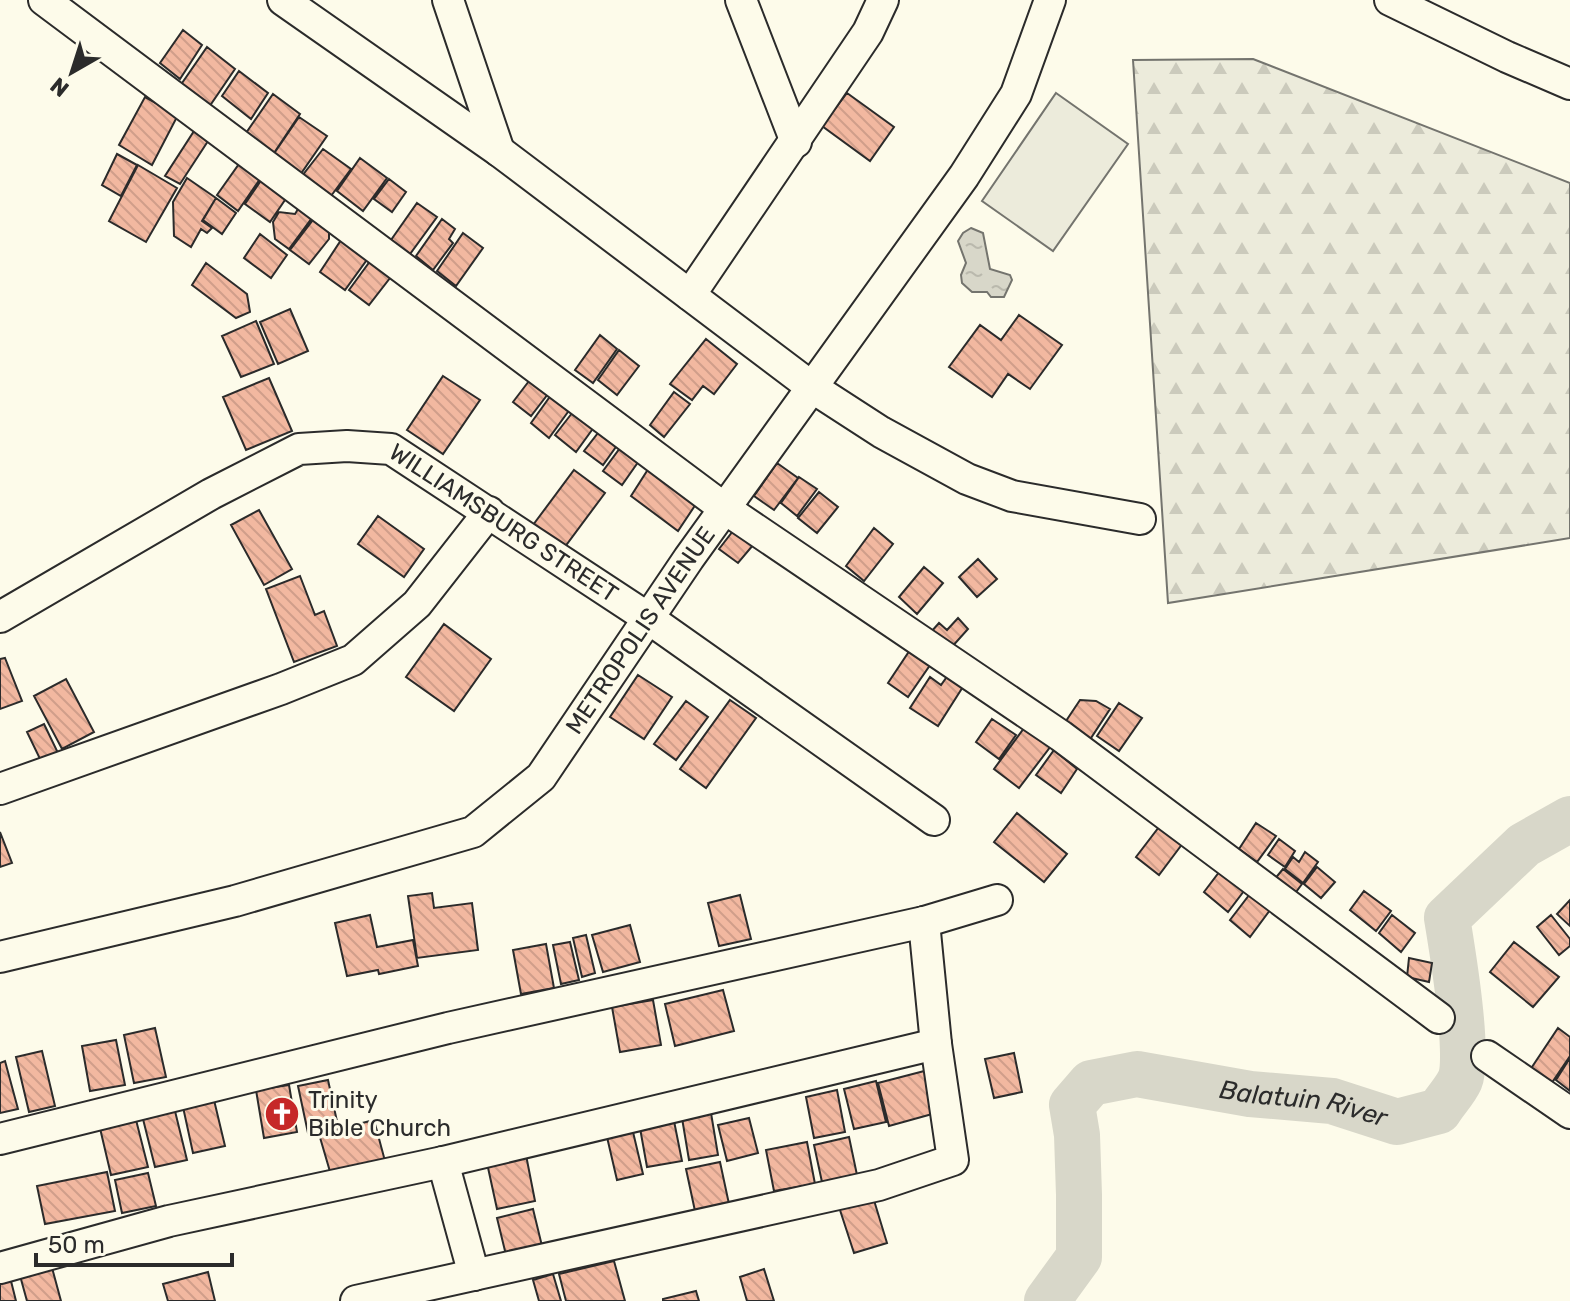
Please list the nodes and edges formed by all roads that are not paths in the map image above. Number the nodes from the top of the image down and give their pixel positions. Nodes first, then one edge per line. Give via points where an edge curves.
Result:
1 (44, 0) edge
2 (283, 0) edge
3 (448, 0) edge
4 (741, 0) edge
5 (883, 0) edge
6 (1050, 0) edge
7 (1390, 0) edge
8 (1570, 84) edge
9 (796, 142) junction
10 (499, 151) junction
11 (690, 295) junction
12 (813, 388) junction
13 (724, 508) junction
14 (489, 512) junction
15 (1140, 519) dead end
16 (0, 617) edge
17 (648, 618) junction
18 (0, 789) edge
19 (934, 820) dead end
20 (997, 900) dead end
21 (924, 922) junction
22 (0, 957) edge
23 (1439, 1018) dead end
24 (936, 1044) junction
25 (1487, 1056) dead end
26 (1570, 1113) edge
27 (0, 1139) edge
28 (443, 1162) junction
29 (0, 1268) edge
30 (474, 1275) junction
31 (356, 1301) edge

1 - 13 street
2 - 10 street
3 - 10 street
4 - 9 street
5 - 9 street
6 - 12 street, METROPOLIS AVENUE via 1016,94
7 - 8 street
9 - 11 street
10 - 11 street
11 - 12 street
12 - 13 street, METROPOLIS AVENUE
12 - 15 street via 881,432 982,485 1012,496
13 - 17 street, METROPOLIS AVENUE
13 - 23 street via 1061,736
14 - 16 street, WILLIAMSBURG STREET via 391,449 299,449
14 - 17 street, WILLIAMSBURG STREET
14 - 18 street via 417,604 353,660
17 - 19 street, WILLIAMSBURG STREET
17 - 22 street, METROPOLIS AVENUE via 541,777 473,832 235,901
20 - 21 street
21 - 24 street
21 - 27 street via 448,1028
24 - 28 street
24 - 30 street via 953,1160 879,1185
25 - 26 street
28 - 29 street via 169,1221
28 - 30 street
30 - 31 street

